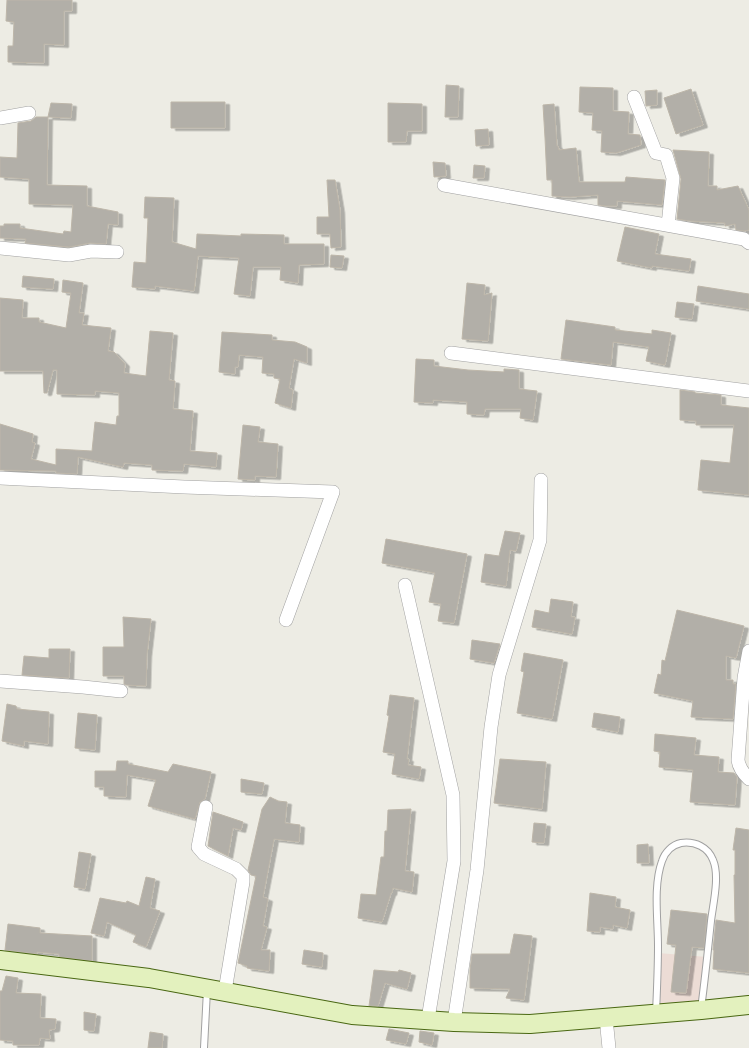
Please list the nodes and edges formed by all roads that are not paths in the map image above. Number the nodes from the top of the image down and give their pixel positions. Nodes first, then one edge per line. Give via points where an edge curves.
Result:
1 (634, 97) dead end
2 (29, 113) dead end
3 (0, 118) edge
4 (444, 185) dead end
5 (668, 226) junction
6 (749, 243) edge
7 (0, 248) edge
8 (117, 252) dead end
9 (451, 353) dead end
10 (749, 391) edge
11 (0, 478) edge
12 (541, 480) dead end
13 (405, 585) dead end
14 (286, 620) dead end
15 (749, 651) edge
16 (0, 682) edge
17 (121, 691) dead end
18 (749, 779) edge
19 (206, 807) dead end
20 (0, 960) edge
21 (207, 988) junction
22 (225, 992) junction
23 (749, 1005) edge
24 (701, 1010) junction
25 (656, 1014) junction
26 (606, 1018) junction
27 (428, 1019) junction
28 (454, 1022) junction
29 (204, 1048) edge
30 (609, 1048) edge

1 - 5 street via 656,153 666,155 673,178
2 - 3 street
4 - 5 street
5 - 6 street via 744,239
7 - 8 street via 70,255
9 - 10 street
11 - 14 street via 333,492
12 - 28 street via 540,540 499,675 491,727 477,870
13 - 27 street via 454,795 454,861
15 - 18 street via 744,678 738,760 743,773
16 - 17 street via 83,686
19 - 22 street via 198,847 200,851 236,869 243,876
20 - 21 main road via 149,978
21 - 22 main road
21 - 29 lane
22 - 27 main road via 352,1015
23 - 24 main road
24 - 25 main road
24 - 25 lane via 715,867 710,854 704,848 685,843 673,847 664,856 658,876
25 - 26 main road
26 - 28 main road via 530,1024
26 - 30 street
27 - 28 main road

